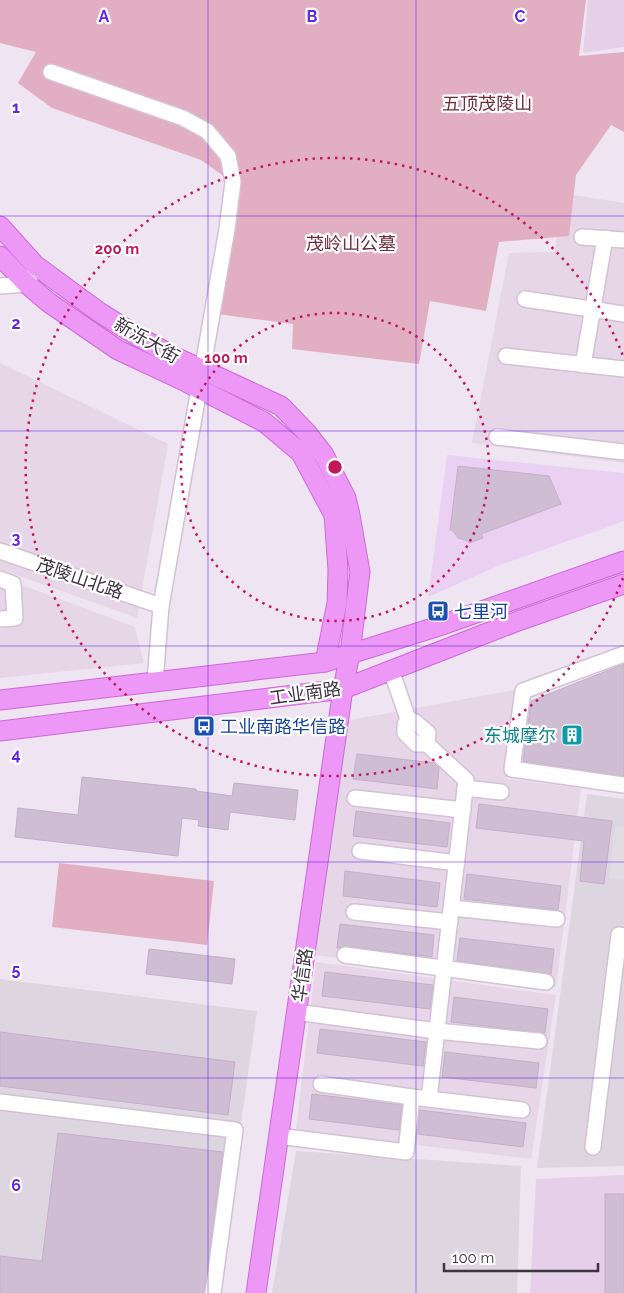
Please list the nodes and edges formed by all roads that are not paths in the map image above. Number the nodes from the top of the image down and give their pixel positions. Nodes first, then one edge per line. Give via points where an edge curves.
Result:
1 (51, 72) dead end
2 (0, 226) edge
3 (582, 237) dead end
4 (605, 238) junction
5 (624, 240) edge
6 (0, 256) edge
7 (35, 264) junction
8 (27, 284) junction
9 (0, 286) edge
10 (525, 299) dead end
11 (592, 309) junction
12 (624, 314) edge
13 (506, 356) dead end
14 (583, 365) junction
15 (201, 369) junction
16 (624, 369) edge
17 (200, 389) junction
18 (497, 437) dead end
19 (624, 452) edge
20 (0, 551) edge
21 (624, 561) edge
22 (0, 579) edge
23 (624, 584) edge
24 (161, 606) junction
25 (0, 619) edge
26 (350, 653) junction
27 (624, 654) edge
28 (325, 662) junction
29 (391, 670) junction
30 (155, 682) junction
31 (343, 690) junction
32 (0, 700) edge
33 (0, 731) edge
34 (624, 785) edge
35 (465, 788) junction
36 (501, 792) dead end
37 (355, 798) dead end
38 (463, 810) junction
39 (360, 851) dead end
40 (457, 863) junction
41 (354, 912) dead end
42 (451, 915) junction
43 (557, 919) dead end
44 (624, 936) edge
45 (345, 956) dead end
46 (444, 970) junction
47 (546, 982) dead end
48 (296, 1012) junction
49 (437, 1031) junction
50 (539, 1041) dead end
51 (321, 1084) dead end
52 (412, 1097) junction
53 (429, 1099) junction
54 (0, 1102) edge
55 (522, 1110) dead end
56 (278, 1136) junction
57 (593, 1147) dead end
58 (213, 1293) edge
59 (256, 1293) edge

1 - 15 street via 183,118 207,131 228,156 233,182
2 - 7 main road, 新泺大街
3 - 4 street
4 - 5 street
4 - 11 street
6 - 8 main road, 新泺大街
7 - 8 street
7 - 15 main road, 新泺大街 via 98,312
8 - 9 street
8 - 17 main road, 新泺大街 via 118,350
10 - 11 street
11 - 12 street
11 - 14 street
13 - 14 street
14 - 16 street
15 - 17 street
15 - 26 main road, 新泺大街 via 281,406 324,455 346,498 360,572
17 - 24 street
17 - 28 main road, 新泺大街 via 264,422 302,453 334,515 337,603
18 - 19 street
20 - 24 street, 茂陵山北路
21 - 26 main road, 工业南路 via 439,626
22 - 25 street via 13,584 15,618
23 - 29 main road, 工业南路
24 - 30 street
26 - 28 main road, 工业南路
26 - 31 main road, 新泺大街
27 - 34 street via 523,690 512,769
28 - 30 main road, 工业南路
28 - 31 main road
29 - 31 main road, 工业南路
29 - 35 street via 408,718 428,733 427,744 466,780
30 - 32 main road, 工业南路
31 - 33 main road, 工业南路
31 - 48 main road, 华信路
35 - 36 street
35 - 38 street
37 - 38 street
38 - 40 street
39 - 40 street
40 - 42 street
41 - 42 street
42 - 43 street
42 - 46 street
44 - 57 street via 619,935
45 - 46 street
46 - 47 street
46 - 49 street
48 - 49 street
48 - 56 main road, 华信路
49 - 50 street
49 - 53 street
51 - 52 street
52 - 53 street
52 - 56 street via 406,1152
53 - 55 street
54 - 58 street via 235,1130
56 - 59 main road, 华信路

